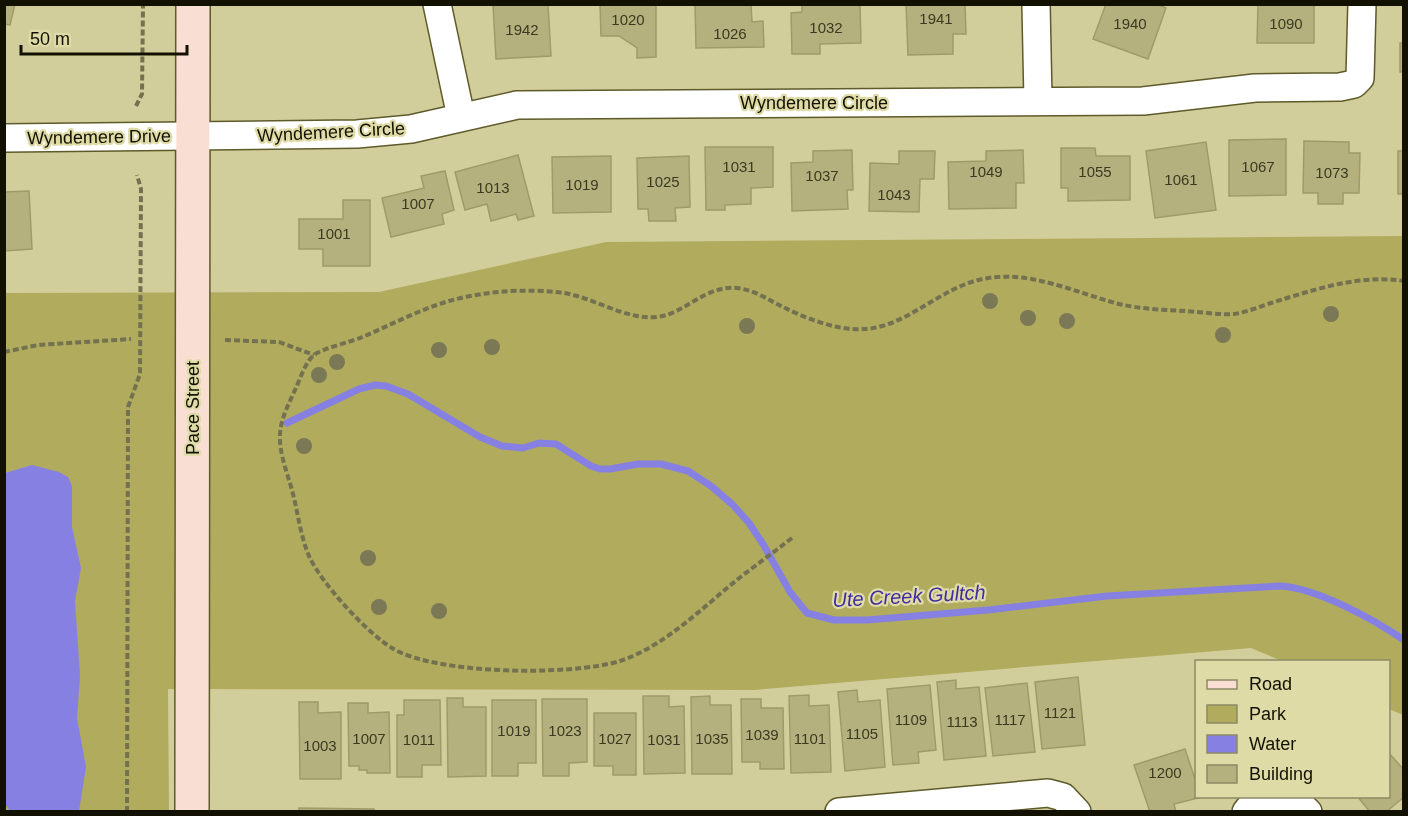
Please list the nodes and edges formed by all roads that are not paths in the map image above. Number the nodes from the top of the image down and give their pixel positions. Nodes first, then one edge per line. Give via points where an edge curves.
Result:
1 (193, 4) edge
2 (437, 4) edge
3 (1036, 4) edge
4 (1362, 4) edge
5 (1038, 101) junction
6 (461, 117) junction
7 (193, 136) junction
8 (4, 138) edge
9 (1267, 798) edge
10 (1279, 798) edge
11 (192, 812) edge
12 (839, 812) edge
13 (1077, 812) edge
14 (1246, 812) edge
15 (1308, 812) edge

1 - 7 main road, Pace Street
2 - 6 street
3 - 5 street
4 - 5 street, Wyndemere Circle via 1361,74 1358,82 1350,86 1255,88 1143,101
5 - 6 street, Wyndemere Circle via 517,105
6 - 7 street, Wyndemere Circle via 386,132
7 - 8 street, Wyndemere Drive
7 - 11 main road, Pace Street
9 - 14 street via 1257,800
10 - 15 street via 1293,800
12 - 13 street via 1047,793 1063,797

